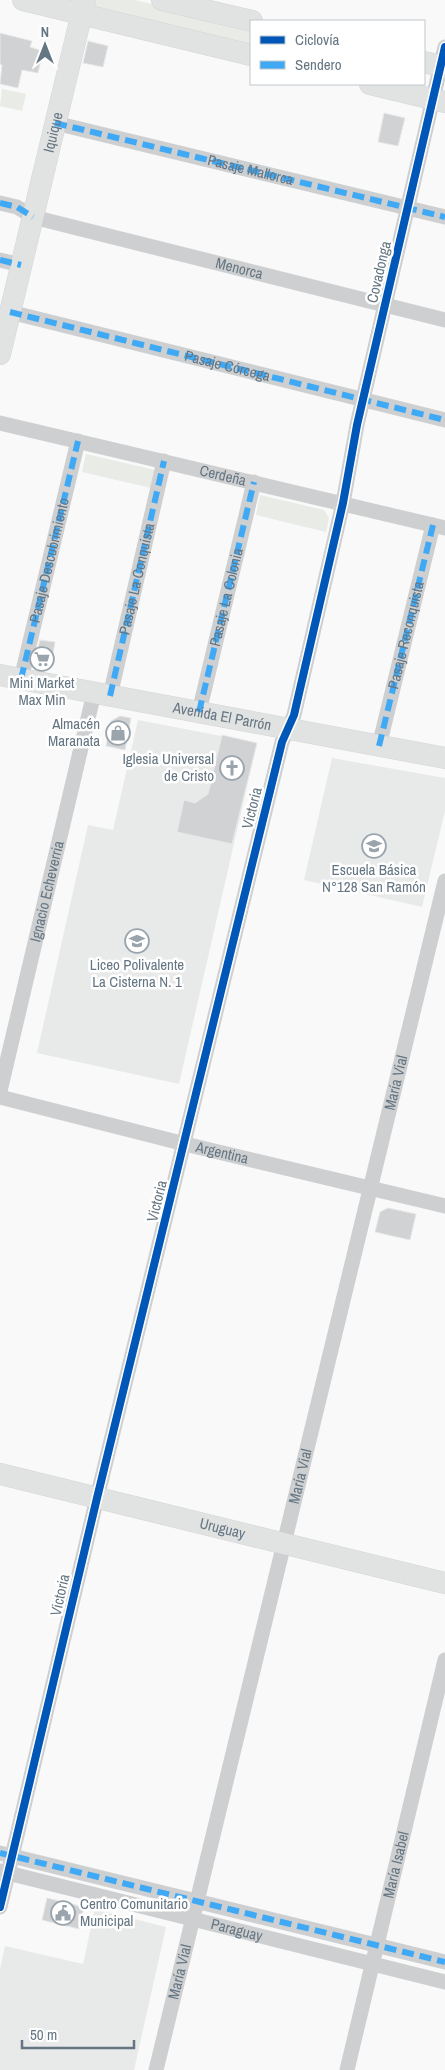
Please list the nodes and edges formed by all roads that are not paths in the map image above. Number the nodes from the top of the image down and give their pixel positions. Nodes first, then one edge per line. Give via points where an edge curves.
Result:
1 (23, 0) edge
2 (162, 0) edge
3 (83, 7) edge
4 (250, 21) edge
5 (250, 55) edge
6 (439, 60) edge
7 (374, 85) edge
8 (440, 101) edge
9 (55, 123) junction
10 (0, 203) edge
11 (408, 208) junction
12 (445, 217) edge
13 (33, 218) junction
14 (0, 260) edge
15 (21, 265) junction
16 (385, 305) junction
17 (10, 312) junction
18 (445, 320) edge
19 (0, 354) edge
20 (362, 400) junction
21 (445, 420) edge
22 (0, 423) edge
23 (78, 441) junction
24 (164, 462) junction
25 (254, 482) junction
26 (343, 504) junction
27 (439, 527) edge
28 (0, 675) edge
29 (21, 679) junction
30 (102, 694) junction
31 (199, 712) junction
32 (288, 729) junction
33 (380, 746) junction
34 (445, 758) edge
35 (445, 881) edge
36 (0, 1091) edge
37 (0, 1097) edge
38 (185, 1144) junction
39 (370, 1188) junction
40 (445, 1206) edge
41 (0, 1474) edge
42 (98, 1498) junction
43 (283, 1543) junction
44 (445, 1583) edge
45 (445, 1660) edge
46 (6, 1854) edge
47 (4, 1872) edge
48 (196, 1901) junction
49 (0, 1906) edge
50 (192, 1919) junction
51 (376, 1945) junction
52 (445, 1962) edge
53 (372, 1964) junction
54 (445, 1982) edge
55 (156, 2070) edge
56 (346, 2070) edge

1 - 3 main road
2 - 4 main road
3 - 5 main road
3 - 9 main road, Iquique
6 - 8 street, Covadonga
7 - 8 main road
8 - 11 street, Covadonga
9 - 11 street, Pasaje Mallorca
9 - 13 main road, Iquique
10 - 13 street, Menorca
11 - 12 street, Pasaje Mallorca
11 - 16 street, Covadonga
13 - 15 main road, Iquique
13 - 16 street, Menorca
14 - 15 street
15 - 17 main road, Iquique
16 - 18 street, Menorca
16 - 20 street, Covadonga
17 - 19 main road, Iquique
17 - 20 street, Pasaje Córcega
20 - 21 street, Pasaje Córcega
20 - 26 street, Covadonga
22 - 23 street, Cerdeña
23 - 24 street, Cerdeña
23 - 29 street, Pasaje Descubrimiento
24 - 25 street, Cerdeña
24 - 30 street, Pasaje La Conquista
25 - 26 street, Cerdeña
25 - 31 street, Pasaje La Colonia
26 - 27 street, Cerdeña
26 - 32 street, Victoria via 294,715
27 - 33 street, Pasaje Reconquista
28 - 29 main road, Avenida El Parrón
29 - 30 main road, Avenida El Parrón
30 - 31 main road, Avenida El Parrón
30 - 36 street, Ignacio Echeverria
31 - 32 main road, Avenida El Parrón
32 - 33 main road, Avenida El Parrón
32 - 38 street, Victoria via 282,742
33 - 34 main road, Avenida El Parrón
35 - 39 street, María Vial
37 - 38 street, Argentina
38 - 39 street, Argentina
38 - 42 street, Victoria
39 - 40 street, Argentina
39 - 43 street, María Vial
41 - 42 main road, Uruguay
42 - 43 main road, Uruguay
42 - 46 street, Victoria
43 - 44 main road, Uruguay
43 - 48 street, María Vial
45 - 51 street, María Isabel
46 - 47 street, Victoria
46 - 48 street, Paraguay
47 - 49 street, Victoria
47 - 50 street, Paraguay
48 - 50 street, María Vial
48 - 51 street, Paraguay
50 - 53 street, Paraguay
50 - 55 street, María Vial
51 - 52 street, Paraguay
51 - 53 street, María Isabel
53 - 54 street, Paraguay
53 - 56 street, María Isabel

